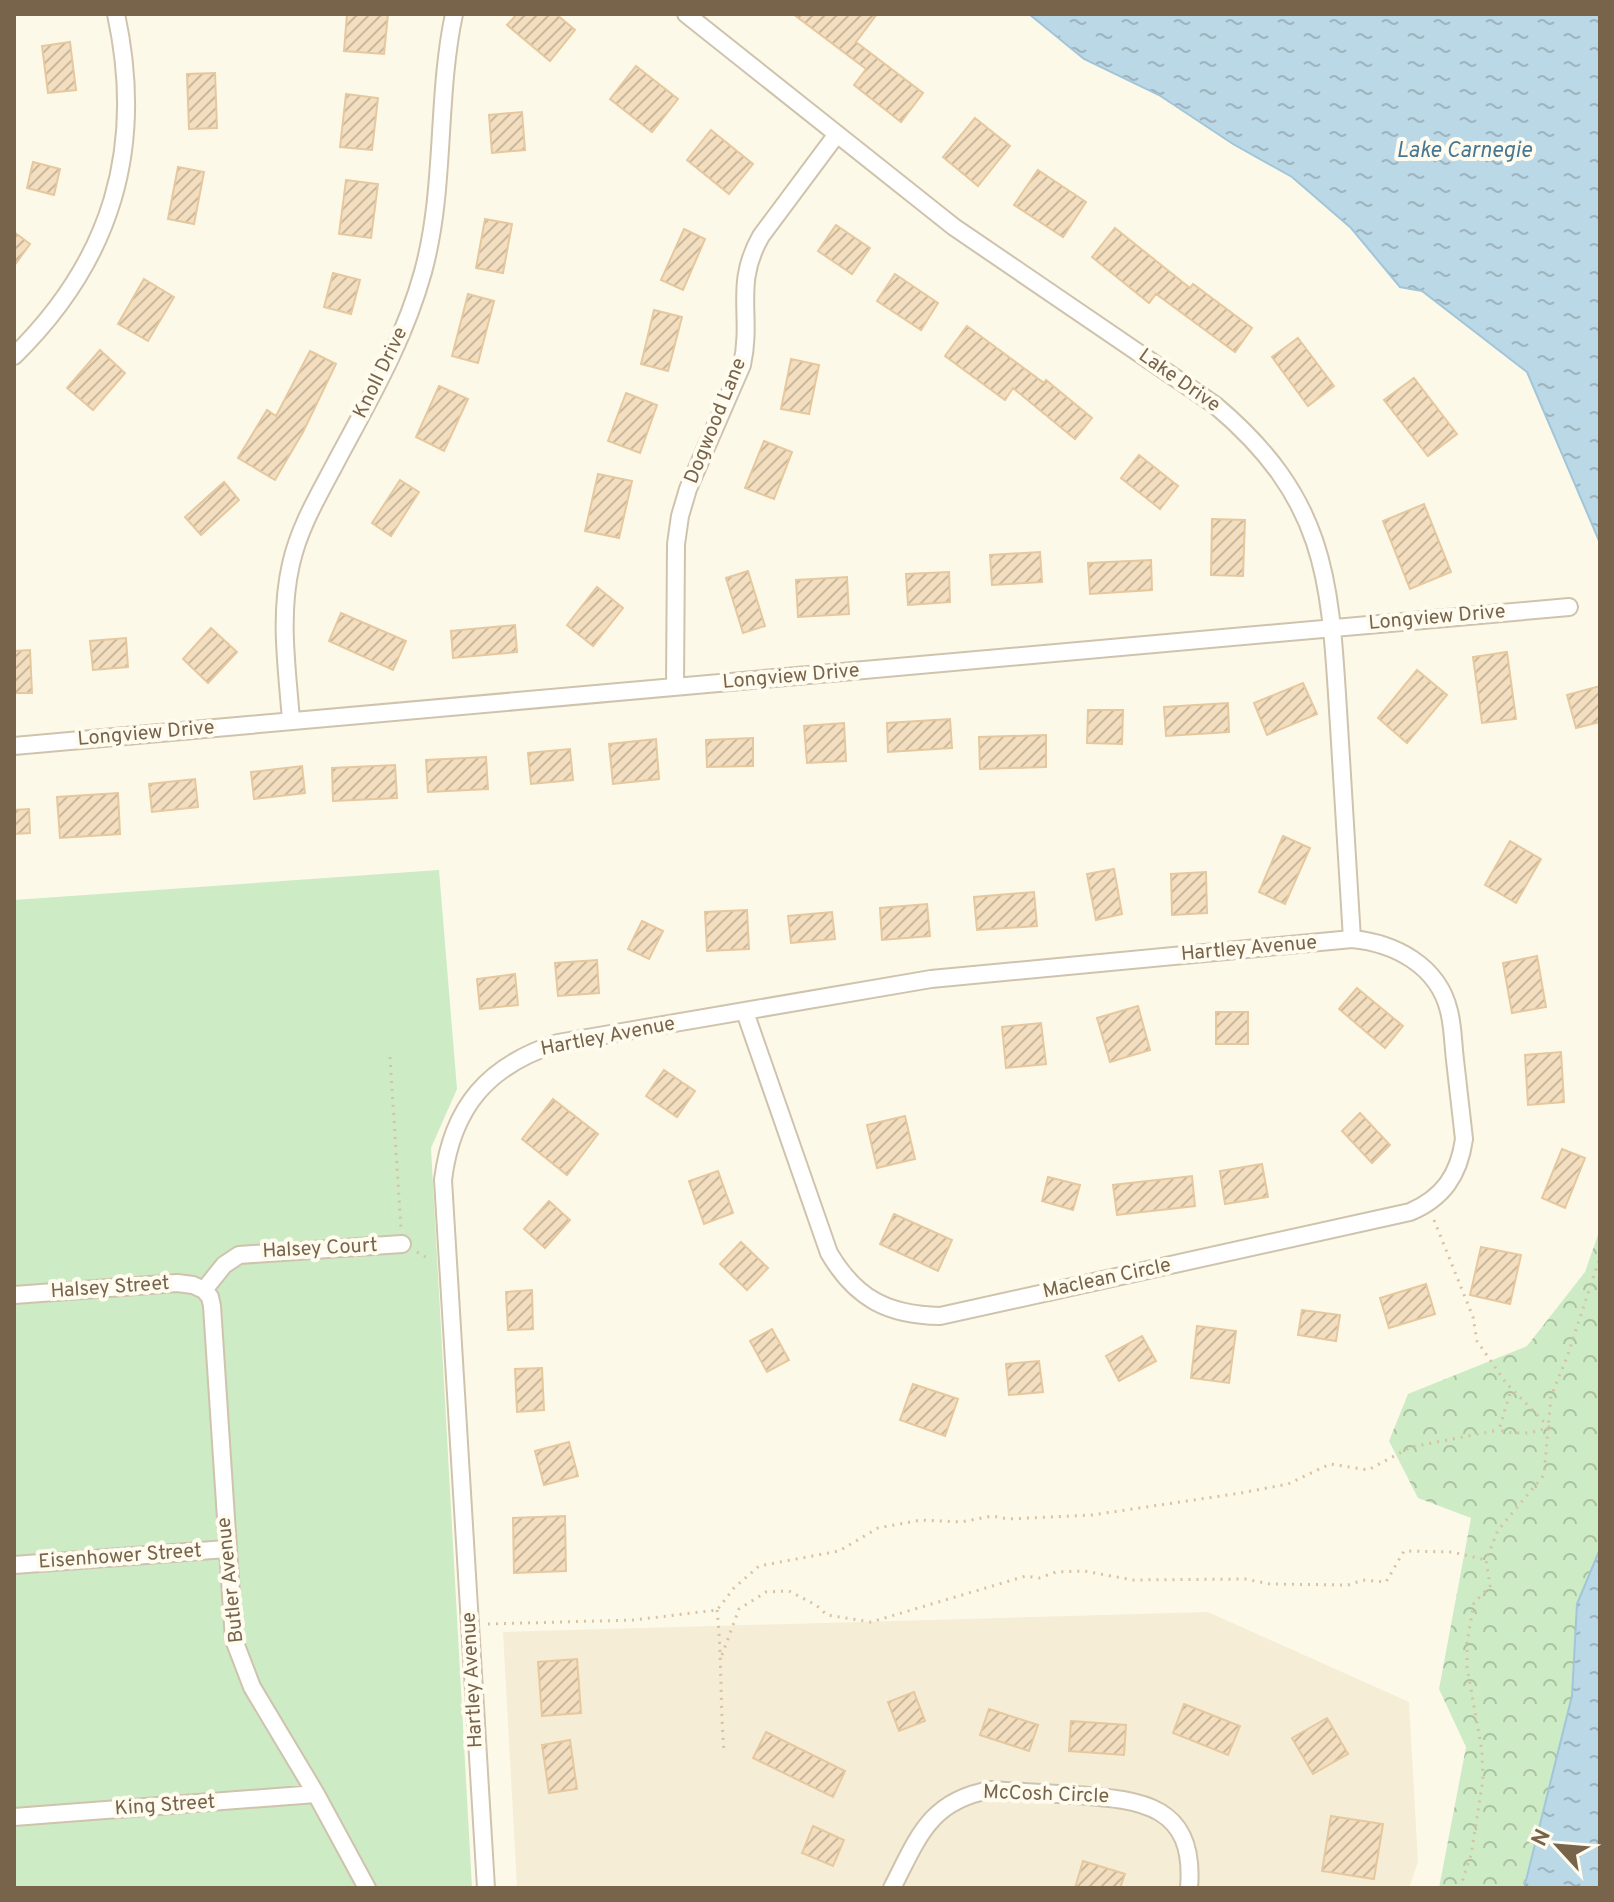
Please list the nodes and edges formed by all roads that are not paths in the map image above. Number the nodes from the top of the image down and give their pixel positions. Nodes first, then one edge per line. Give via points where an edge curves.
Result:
1 (116, 14) edge
2 (454, 14) edge
3 (686, 14) edge
4 (837, 134) junction
5 (14, 356) edge
6 (1569, 607) dead end
7 (1333, 627) junction
8 (675, 687) junction
9 (291, 720) junction
10 (14, 746) edge
11 (1352, 939) junction
12 (1439, 988) joint
13 (745, 1012) junction
14 (402, 1244) road end
15 (204, 1290) junction
16 (14, 1295) edge
17 (226, 1549) junction
18 (14, 1565) edge
19 (316, 1794) junction
20 (14, 1817) edge
21 (367, 1888) edge
22 (486, 1888) edge
23 (892, 1888) edge
24 (1189, 1888) edge

1 - 5 street via 127,107 114,197 80,275 60,306
2 - 9 street, Knoll Drive via 436,197 423,270 393,354 305,522 291,561 283,630
3 - 4 street, Lake Drive
4 - 7 street, Lake Drive via 954,227 1243,428 1286,480 1304,512 1327,581
4 - 8 street, Dogwood Lane via 761,236 745,274 742,365 680,516
6 - 7 street, Longview Drive
7 - 8 street, Longview Drive
7 - 11 street, Lake Drive
8 - 9 street, Longview Drive
9 - 10 street, Longview Drive
11 - 12 street, Hartley Avenue via 1392,947 1411,957
11 - 13 street, Hartley Avenue via 931,979
12 - 13 street, Maclean Circle via 1449,1009 1464,1139 1454,1176 1426,1205 940,1316 891,1310 855,1288 840,1271 829,1253
13 - 22 street, Hartley Avenue via 534,1050 479,1090 454,1128 446,1155 444,1196
14 - 15 street, Halsey Court via 239,1255
15 - 16 street, Halsey Street via 177,1283
15 - 17 street, Butler Avenue via 212,1306
17 - 18 street, Eisenhower Street
17 - 19 street, Butler Avenue via 234,1640 241,1662
19 - 20 street, King Street
19 - 21 street, Butler Avenue
23 - 24 street, McCosh Circle via 938,1811 951,1801 990,1790 1126,1798 1157,1809 1188,1849

